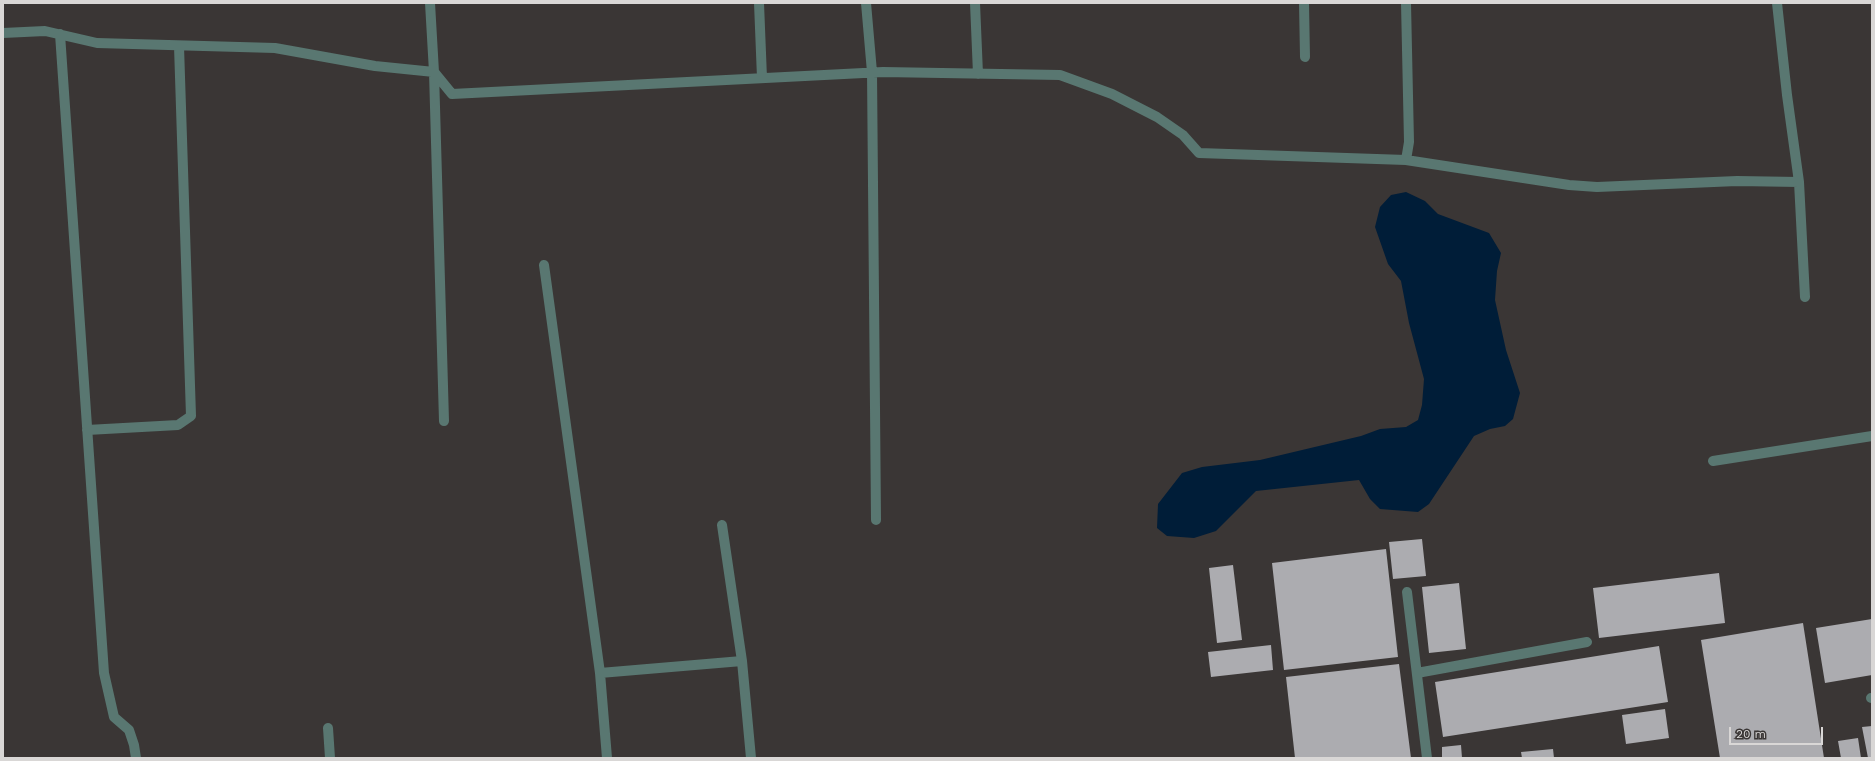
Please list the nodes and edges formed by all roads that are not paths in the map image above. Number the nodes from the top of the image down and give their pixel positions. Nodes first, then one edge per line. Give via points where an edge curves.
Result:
1 (430, 3) edge
2 (759, 3) edge
3 (866, 3) edge
4 (975, 3) edge
5 (1304, 3) edge
6 (1406, 3) edge
7 (1777, 3) edge
8 (3, 33) edge
9 (60, 34) junction
10 (179, 46) junction
11 (1305, 57) dead end
12 (434, 72) junction
13 (872, 72) junction
14 (978, 74) junction
15 (762, 78) junction
16 (1406, 160) junction
17 (1799, 182) junction
18 (544, 265) dead end
19 (1805, 297) dead end
20 (444, 421) dead end
21 (87, 430) junction
22 (1872, 436) edge
23 (1713, 461) dead end
24 (876, 520) dead end
25 (722, 525) dead end
26 (1407, 592) dead end
27 (1587, 642) dead end
28 (742, 661) junction
29 (600, 673) junction
30 (1417, 673) junction
31 (328, 728) dead end
32 (136, 758) edge
33 (330, 758) edge
34 (606, 758) edge
35 (751, 758) edge
36 (1427, 758) edge

1 - 12 lane
2 - 15 lane
3 - 13 lane
4 - 14 lane
5 - 11 lane
6 - 16 lane via 1409,142
7 - 17 lane
8 - 9 lane via 45,31
9 - 10 lane via 97,43
9 - 21 lane
10 - 12 lane via 275,48 375,66
10 - 21 lane via 191,416 178,425
12 - 15 lane via 452,94
12 - 20 lane
13 - 14 lane
13 - 15 lane
13 - 24 lane
14 - 16 lane via 1060,75 1112,94 1157,117 1183,135 1199,152
16 - 17 lane via 1597,187 1737,181
17 - 19 lane
18 - 29 lane
21 - 32 lane via 104,673 114,717 129,730
22 - 23 lane
25 - 28 lane
26 - 30 lane
27 - 30 lane
28 - 29 lane
28 - 35 lane
29 - 34 lane
30 - 36 lane
31 - 33 lane

